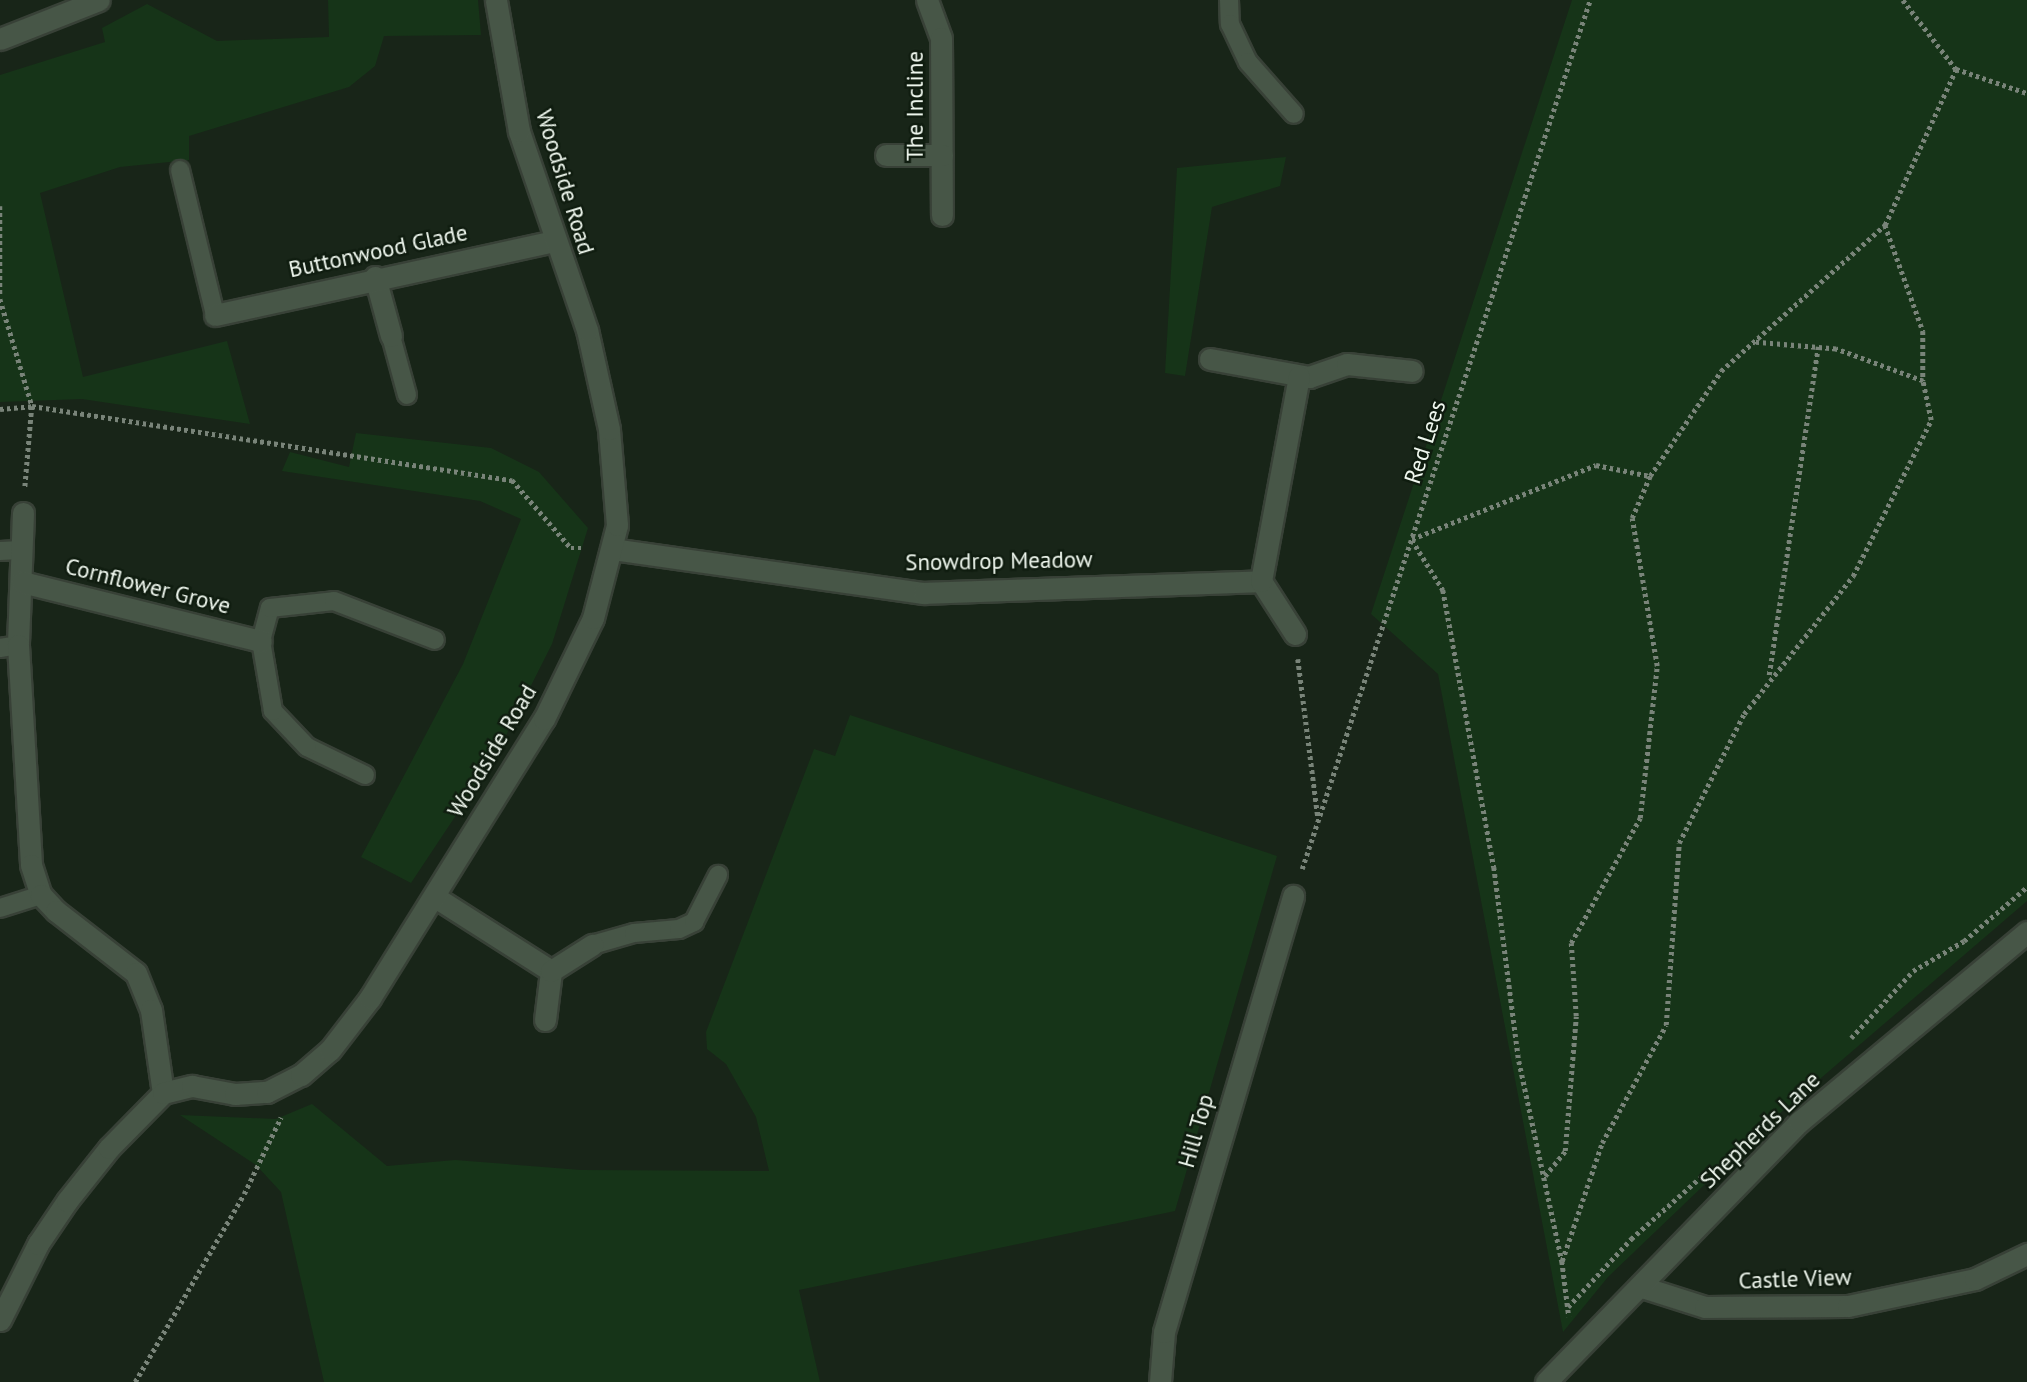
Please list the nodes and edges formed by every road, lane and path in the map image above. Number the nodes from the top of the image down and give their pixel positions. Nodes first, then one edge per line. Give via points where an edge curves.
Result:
1 (100, 0) edge
2 (496, 0) edge
3 (927, 0) edge
4 (1229, 0) edge
5 (1590, 0) edge
6 (1903, 0) edge
7 (0, 39) edge
8 (1956, 69) junction
9 (2027, 93) edge
10 (1294, 114) dead end
11 (886, 155) dead end
12 (942, 155) junction
13 (180, 170) dead end
14 (0, 206) edge
15 (942, 215) dead end
16 (1885, 225) junction
17 (553, 241) junction
18 (375, 277) junction
19 (0, 297) edge
20 (215, 315) joint
21 (391, 336) joint
22 (1753, 342) junction
23 (1818, 348) junction
24 (1210, 359) dead end
25 (1412, 371) dead end
26 (1299, 376) junction
27 (1923, 381) junction
28 (407, 394) dead end
29 (32, 406) junction
30 (0, 409) edge
31 (1650, 476) junction
32 (23, 513) joint
33 (1412, 540) junction
34 (613, 549) junction
35 (22, 550) junction
36 (0, 551) edge
37 (1261, 581) junction
38 (22, 582) junction
39 (1295, 634) joint
40 (435, 639) dead end
41 (261, 641) junction
42 (9, 646) edge
43 (1769, 678) junction
44 (365, 775) dead end
45 (1318, 820) junction
46 (718, 875) dead end
47 (41, 895) junction
48 (1293, 896) joint
49 (435, 897) junction
50 (0, 908) edge
51 (2027, 932) edge
52 (592, 945) joint
53 (551, 971) junction
54 (545, 1020) dead end
55 (301, 1075) junction
56 (163, 1093) junction
57 (1544, 1177) junction
58 (2027, 1254) edge
59 (1562, 1261) junction
60 (1642, 1287) junction
61 (0, 1320) edge
62 (1574, 1354) junction
63 (135, 1382) edge
64 (1160, 1382) edge
65 (1548, 1382) edge

1 - 7 street
2 - 17 street, Woodside Road via 519,131
3 - 12 street, The Incline via 942,38
4 - 10 lane via 1230,24 1248,62
5 - 33 path, Red Lees
6 - 8 path
8 - 9 path
8 - 16 path
11 - 12 street
12 - 15 street, The Incline
13 - 20 lane
14 - 19 path
16 - 22 path
16 - 27 path via 1923,331
17 - 18 street, Buttonwood Glade
17 - 34 street, Woodside Road via 587,330 603,392 614,464
18 - 20 street, Buttonwood Glade
18 - 21 street
19 - 29 path
21 - 28 lane
22 - 23 path
22 - 31 path via 1721,371
23 - 27 path via 1836,349
23 - 43 path
24 - 26 street
25 - 26 street via 1363,363
26 - 37 street
27 - 43 path via 1931,420 1853,576
29 - 30 path
29 - 32 path
29 - 34 path via 512,480 571,548
31 - 33 path via 1596,465
31 - 57 path via 1632,518 1657,666 1640,818 1571,943 1576,1016 1565,1151
32 - 35 street
33 - 45 path, Red Lees
33 - 57 path via 1443,590 1494,867 1520,1060
34 - 37 street, Snowdrop Meadow via 924,593
34 - 49 street, Woodside Road via 593,618 550,707
35 - 36 lane
35 - 38 street
37 - 39 street
38 - 41 street, Cornflower Grove
38 - 42 street
39 - 45 path
40 - 41 lane via 334,601 270,608
41 - 44 lane via 274,711 307,747
42 - 47 street via 27,844
43 - 59 path via 1744,714 1679,843 1667,1025 1602,1143
45 - 48 path, Red Lees
46 - 52 lane via 694,922 679,929 634,933
47 - 50 lane
47 - 56 street via 136,973 151,1010
48 - 64 street, Hill Top via 1164,1332
49 - 53 street
49 - 55 street, Woodside Road via 370,999 330,1050
51 - 60 street, Shepherds Lane via 1799,1122
52 - 53 street
53 - 54 street
55 - 56 street, Woodside Road via 252,1095 192,1086
55 - 63 path via 244,1194
56 - 61 street via 109,1148 60,1212
57 - 59 path
58 - 60 street, Castle View via 1975,1279 1849,1306 1705,1307
59 - 62 path
60 - 62 street, Shepherds Lane
62 - 65 street, Shepherds Lane

